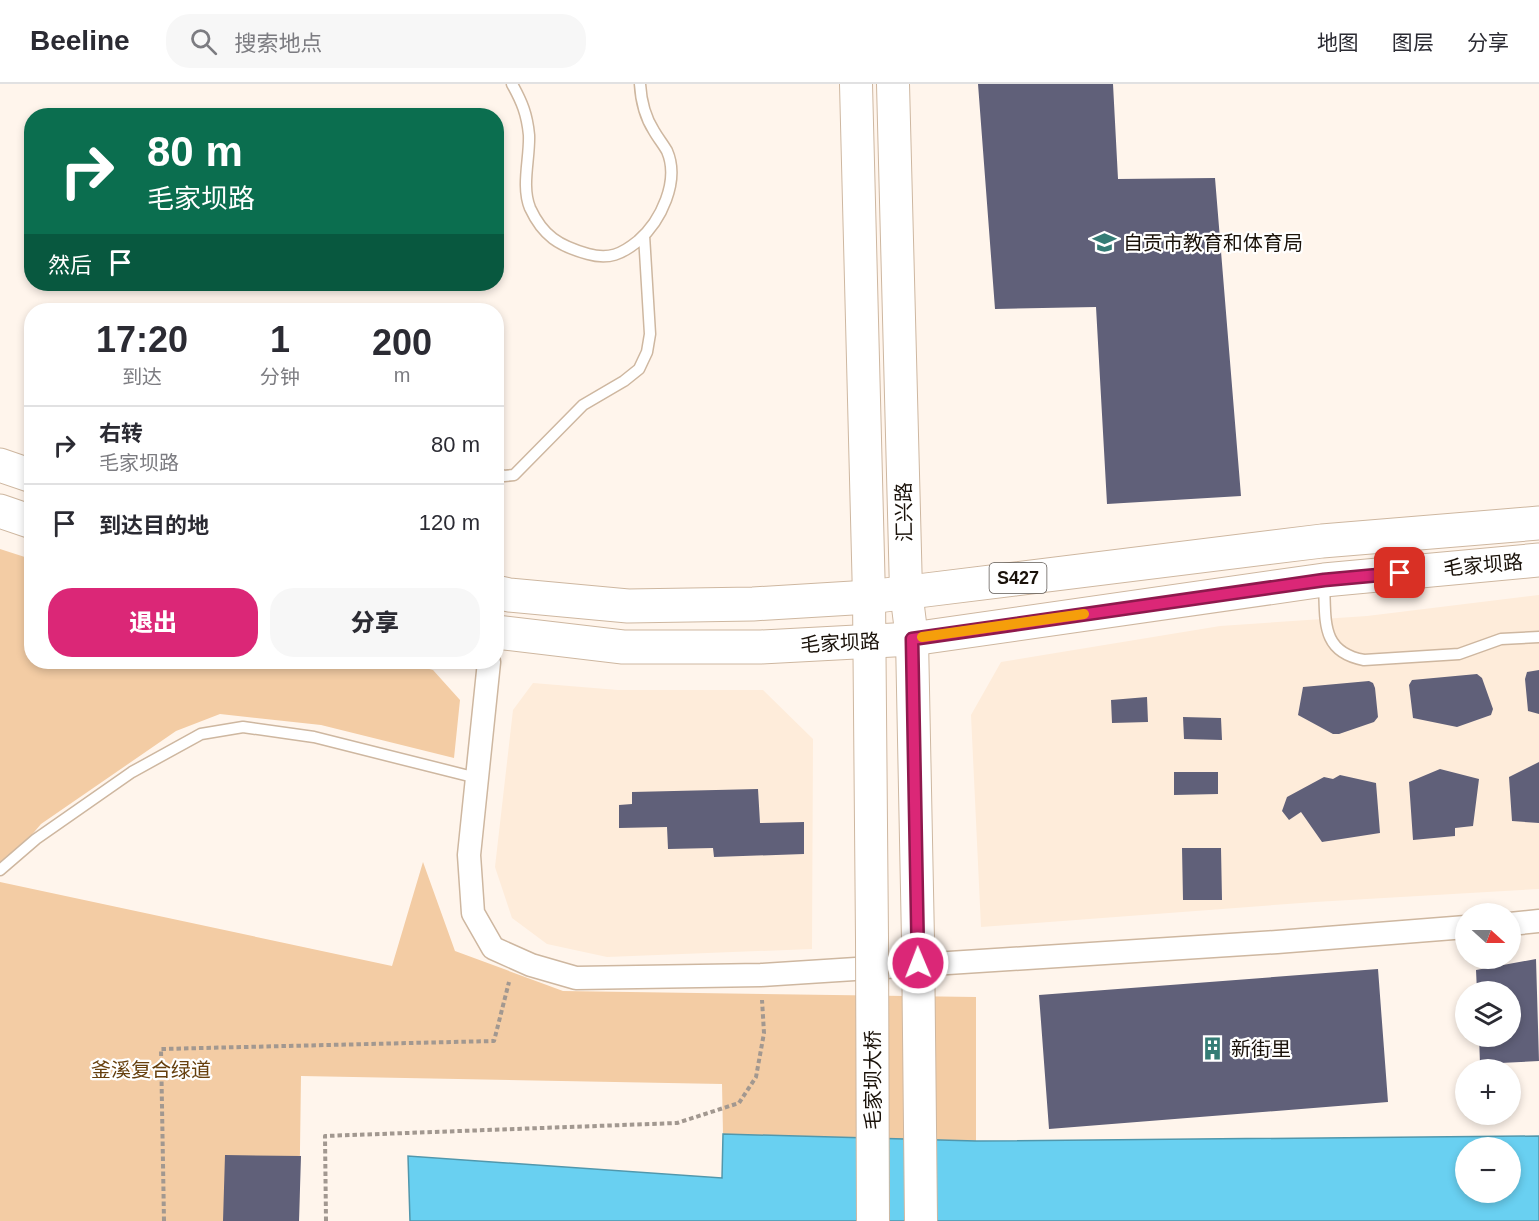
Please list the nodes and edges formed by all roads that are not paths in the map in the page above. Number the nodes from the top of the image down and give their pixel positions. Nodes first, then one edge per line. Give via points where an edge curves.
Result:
1 (512, 84) edge
2 (640, 84) edge
3 (856, 84) edge
4 (894, 84) edge
5 (644, 236) junction
6 (0, 465) edge
7 (24, 473) edge
8 (504, 476) edge
9 (0, 511) edge
10 (24, 519) edge
11 (1539, 523) edge
12 (1539, 560) edge
13 (1324, 580) junction
14 (906, 591) junction
15 (504, 594) edge
16 (868, 597) junction
17 (504, 633) edge
18 (1539, 637) edge
19 (912, 639) junction
20 (868, 641) junction
21 (488, 669) edge
22 (477, 778) junction
23 (0, 870) edge
24 (1539, 921) edge
25 (1521, 923) edge
26 (1455, 928) edge
27 (873, 1221) edge
28 (921, 1221) edge

1 - 5 lane via 525,107 530,207 548,237 601,258 626,251
2 - 5 lane via 644,110 667,152 670,171 669,191 660,215
3 - 16 main road
4 - 14 main road, 汇兴路
5 - 8 lane via 650,334 639,369 584,405 514,475
6 - 7 main road
9 - 10 main road
11 - 14 main road, 毛家坝路 / S427 via 1322,541
12 - 13 main road, 毛家坝路 / S427
13 - 18 lane via 1328,635 1350,658 1459,654 1501,639
13 - 19 main road, 毛家坝路 / S427
14 - 16 main road, 毛家坝路 / S427
14 - 19 main road, 汇兴路
15 - 16 main road, 毛家坝路 / S427 via 628,606
16 - 20 main road
17 - 20 main road, 毛家坝路 / S427 via 623,647 761,647
19 - 20 main road, 毛家坝路 / S427
19 - 28 main road, 汇兴路, bridge
20 - 27 main road, 毛家坝大桥, bridge
21 - 22 street
22 - 23 lane via 314,737 243,727 201,734 132,772 36,839
22 - 26 street via 469,855 473,913 494,948 531,965 576,978 761,975
24 - 25 street

